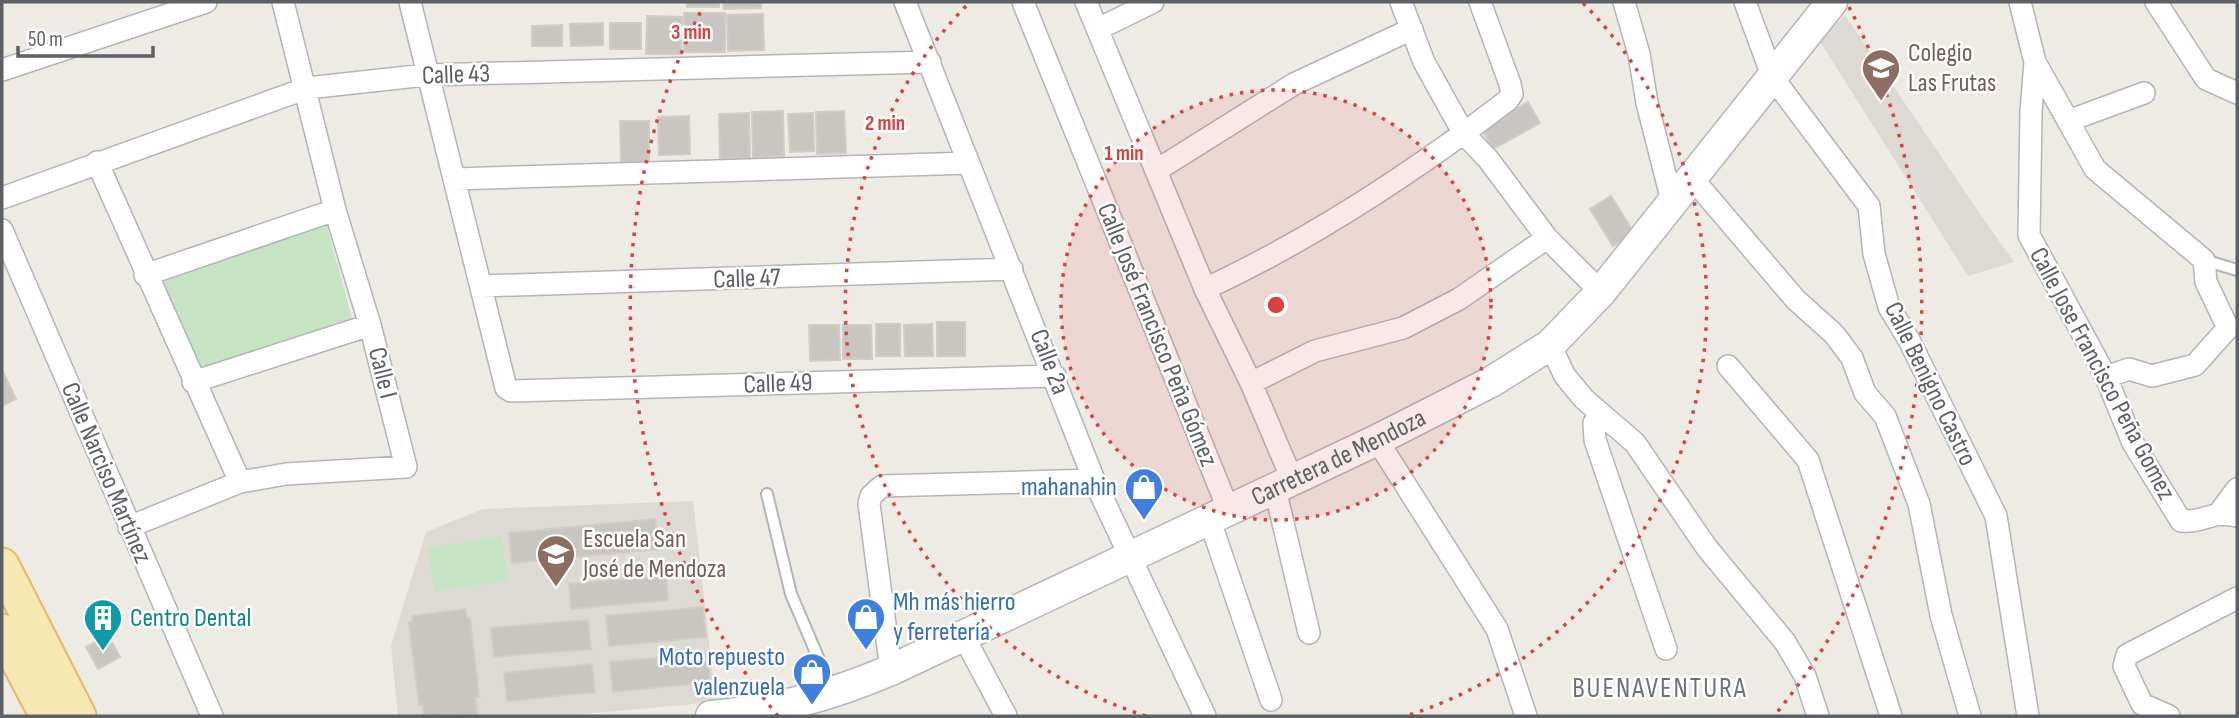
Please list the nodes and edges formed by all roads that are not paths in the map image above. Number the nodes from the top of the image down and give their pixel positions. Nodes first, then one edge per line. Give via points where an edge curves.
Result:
1 (206, 2) edge
2 (283, 2) edge
3 (410, 2) edge
4 (905, 2) edge
5 (1023, 2) edge
6 (1086, 2) edge
7 (1153, 2) edge
8 (1401, 2) edge
9 (1480, 2) edge
10 (1745, 2) edge
11 (1832, 2) edge
12 (2020, 2) edge
13 (2156, 2) edge
14 (1631, 4) edge
15 (143, 11) edge
16 (1098, 29) junction
17 (1412, 29) junction
18 (930, 62) junction
19 (2035, 62) junction
20 (2, 69) edge
21 (426, 75) junction
22 (1773, 78) junction
23 (307, 88) junction
24 (2144, 93) dead end
25 (2237, 93) edge
26 (2068, 121) junction
27 (1464, 134) junction
28 (97, 162) junction
29 (969, 163) junction
30 (1157, 170) junction
31 (1692, 178) junction
32 (455, 179) junction
33 (2, 198) edge
34 (1672, 201) junction
35 (335, 210) junction
36 (2, 230) edge
37 (1547, 238) junction
38 (2204, 260) junction
39 (1012, 270) junction
40 (2237, 270) edge
41 (145, 275) junction
42 (481, 286) junction
43 (1205, 289) junction
44 (1601, 292) junction
45 (370, 326) junction
46 (1550, 345) junction
47 (1728, 366) dead end
48 (1055, 376) junction
49 (2106, 377) junction
50 (193, 382) junction
51 (1251, 383) junction
52 (1602, 415) junction
53 (1377, 440) junction
54 (1094, 480) junction
55 (240, 482) junction
56 (1284, 484) junction
57 (2237, 489) edge
58 (767, 494) dead end
59 (2228, 514) edge
60 (1220, 516) junction
61 (129, 527) junction
62 (1130, 558) junction
63 (2, 565) edge
64 (2237, 598) edge
65 (2, 631) edge
66 (1309, 633) dead end
67 (964, 637) junction
68 (1666, 649) dead end
69 (891, 670) junction
70 (834, 694) junction
71 (1272, 700) dead end
72 (798, 710) edge
73 (2024, 710) edge
74 (47, 716) edge
75 (79, 716) edge
76 (212, 716) edge
77 (711, 716) edge
78 (1006, 716) edge
79 (1205, 716) edge
80 (1526, 716) edge
81 (1818, 716) edge
82 (1891, 716) edge
83 (1970, 716) edge
84 (2169, 716) edge

1 - 15 street
2 - 23 street, Calle I
3 - 21 street
4 - 18 street, Calle 2a
5 - 60 street, Calle José Francisco Peña Gómez
6 - 16 street
7 - 16 street
8 - 17 street
9 - 27 street via 1513,94
10 - 22 street, Calle Benigno Castro
11 - 22 street, Carretera de Mendoza
12 - 19 street, Calle Jose Francisco Peña Gomez
13 - 25 street via 2206,79
14 - 34 street
15 - 20 street
16 - 30 street
17 - 27 street via 1424,62
17 - 30 street via 1294,85
18 - 21 street, Calle 43
18 - 29 street, Calle 2a
19 - 26 street
19 - 49 street, Calle Jose Francisco Peña Gomez via 2029,235
21 - 23 street, Calle 43
21 - 32 street
22 - 31 street, Carretera de Mendoza
22 - 73 street, Calle Benigno Castro via 1869,206 1874,254 1889,307 1996,516
23 - 28 street, Calle 43
23 - 35 street, Calle I
24 - 26 street
26 - 38 street via 2095,169
27 - 37 street
27 - 43 street via 1272,258
28 - 33 street, Calle 43
28 - 41 street
29 - 32 street
29 - 39 street, Calle 2a
30 - 43 street
31 - 34 street, Carretera de Mendoza
31 - 83 street via 1796,300 1834,334 1852,358 1866,393 1885,416 1919,504 1941,615
32 - 42 street
34 - 44 street, Carretera de Mendoza
35 - 41 street
35 - 45 street, Calle I
36 - 61 street, Calle Narciso Martínez
37 - 44 street
37 - 51 street via 1459,299 1403,328 1315,351
38 - 40 lane
38 - 49 street via 2206,282 2228,328 2220,340 2203,359 2186,368 2152,376 2129,369
39 - 42 street, Calle 47
39 - 48 street, Calle 2a
41 - 50 street
42 - 48 street, Calle 49 via 503,384 511,391
43 - 51 street
44 - 46 street, Carretera de Mendoza
45 - 50 street
45 - 55 street, Calle I via 406,467 286,474
46 - 52 street via 1565,376
46 - 53 street, Carretera de Mendoza via 1491,382
47 - 82 street via 1808,460
48 - 54 street, Calle 2a
49 - 59 street, Calle Jose Francisco Peña Gomez via 2133,443 2181,521
50 - 55 street
51 - 56 street
52 - 68 street via 1594,424 1595,440
52 - 81 street via 1635,443 1707,548 1785,642 1805,676
53 - 56 street, Carretera de Mendoza
53 - 80 street via 1497,629
54 - 62 street, Calle 2a
54 - 69 street via 882,486 875,491 869,504
55 - 61 street, Calle I
56 - 60 street, Carretera de Mendoza
56 - 66 street
57 - 59 street
58 - 70 lane via 791,594
60 - 62 street, Carretera de Mendoza
60 - 71 street, Calle José Francisco Peña Gómez
61 - 76 street, Calle Narciso Martínez
62 - 67 street, Carretera de Mendoza
62 - 79 street, Calle 2a
63 - 75 main road
64 - 84 street via 2127,655 2124,666 2142,704
65 - 74 main road
67 - 69 street, Carretera de Mendoza
67 - 78 street
69 - 70 street, Carretera de Mendoza
70 - 72 street, Carretera de Mendoza
72 - 77 street, Carretera de Mendoza

